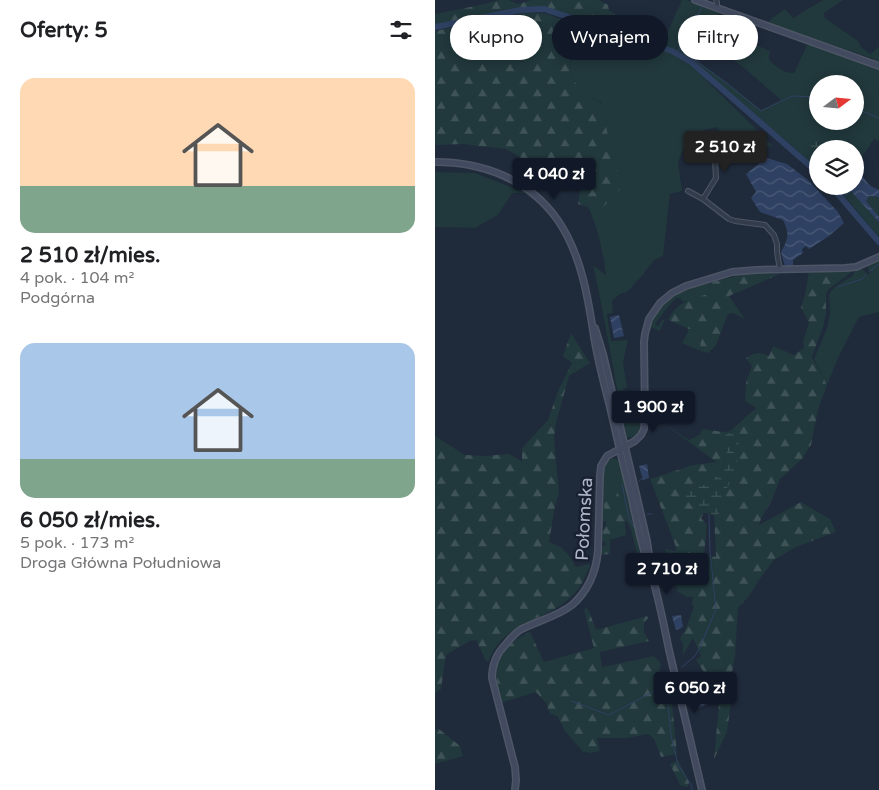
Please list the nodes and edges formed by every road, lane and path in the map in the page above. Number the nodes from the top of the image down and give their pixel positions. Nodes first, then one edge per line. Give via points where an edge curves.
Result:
1 (695, 0) edge
2 (717, 4) edge
3 (879, 66) edge
4 (716, 136) dead end
5 (435, 162) edge
6 (688, 191) dead end
7 (703, 199) junction
8 (879, 257) edge
9 (780, 270) junction
10 (622, 448) junction
11 (515, 790) edge
12 (702, 790) edge

1 - 2 main road
2 - 3 main road
4 - 7 street via 716,178
5 - 10 main road via 465,164 494,171 521,185 545,204 559,221 571,242 580,270 603,354
6 - 7 street
7 - 9 street via 729,219 765,225 777,244
8 - 9 main road, Połomska via 855,267
9 - 10 main road, Połomska via 732,272 679,289 660,304 649,319 645,334 645,422 635,441
10 - 11 main road, Połomska via 609,454 601,466 597,561 585,590 570,607 519,631 494,660 492,678 515,767
10 - 12 main road via 647,541

